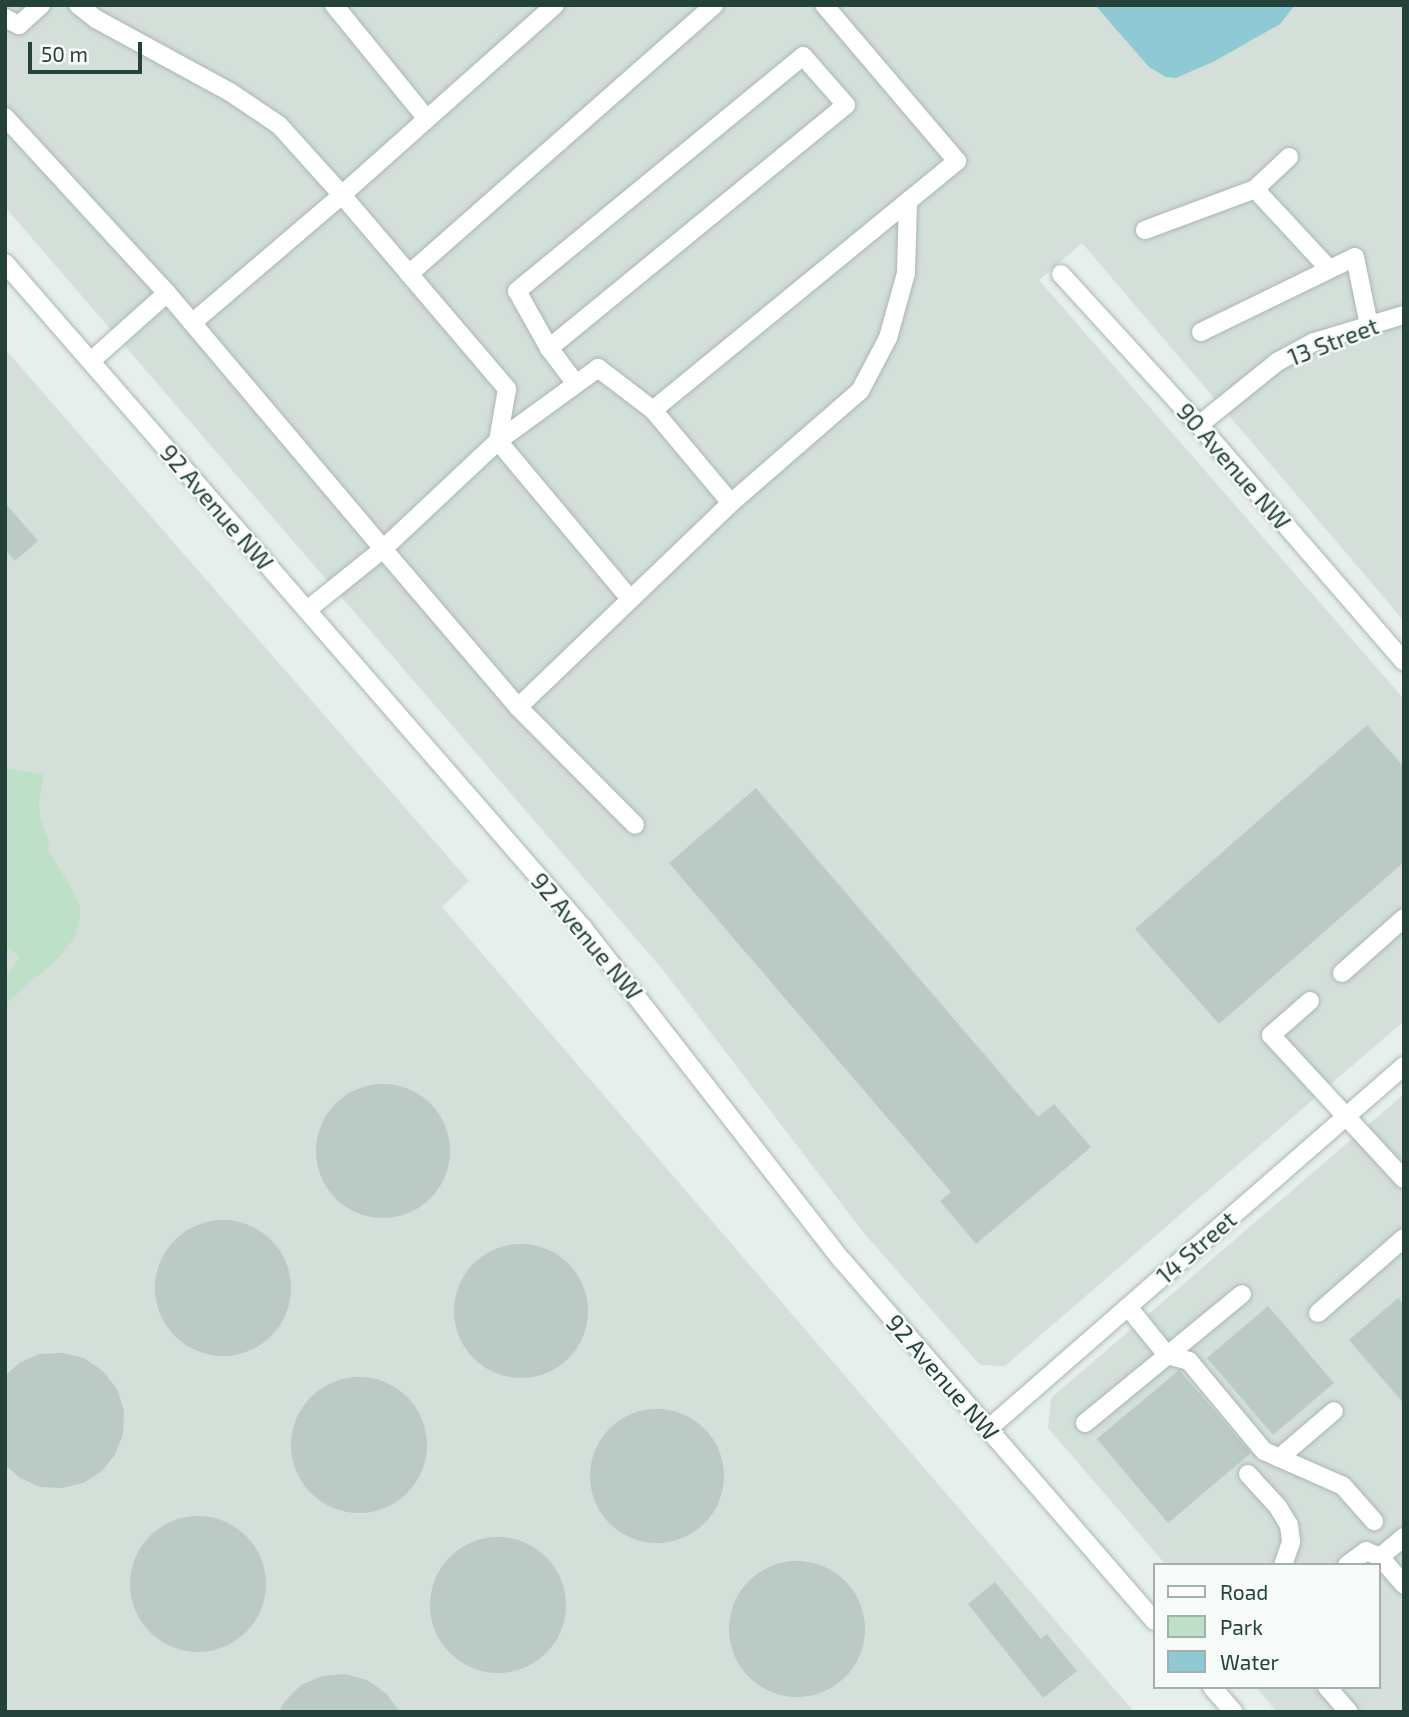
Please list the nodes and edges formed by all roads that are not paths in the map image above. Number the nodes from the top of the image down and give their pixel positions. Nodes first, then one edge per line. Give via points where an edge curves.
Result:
1 (41, 5) edge
2 (78, 5) edge
3 (334, 5) edge
4 (555, 5) edge
5 (714, 5) edge
6 (824, 5) edge
7 (5, 18) edge
8 (5, 117) edge
9 (427, 119) junction
10 (1289, 157) dead end
11 (1255, 189) junction
12 (342, 194) junction
13 (908, 201) junction
14 (1145, 230) dead end
15 (5, 262) edge
16 (1329, 269) junction
17 (409, 274) junction
18 (1061, 274) dead end
19 (167, 293) junction
20 (1404, 315) edge
21 (192, 323) junction
22 (1369, 325) junction
23 (1201, 332) dead end
24 (549, 348) junction
25 (91, 361) junction
26 (576, 384) junction
27 (653, 410) junction
28 (1199, 425) junction
29 (498, 441) junction
30 (731, 503) junction
31 (383, 549) junction
32 (630, 599) junction
33 (307, 610) junction
34 (1404, 662) edge
35 (518, 707) junction
36 (635, 825) dead end
37 (1404, 918) edge
38 (1342, 973) dead end
39 (1310, 1001) dead end
40 (1404, 1066) edge
41 (1345, 1117) junction
42 (1404, 1178) edge
43 (1401, 1246) edge
44 (1242, 1294) dead end
45 (1128, 1307) junction
46 (1318, 1313) dead end
47 (1167, 1355) junction
48 (1334, 1411) dead end
49 (1085, 1423) dead end
50 (988, 1429) junction
51 (1279, 1458) junction
52 (1248, 1474) dead end
53 (1374, 1521) dead end
54 (1404, 1537) edge
55 (1380, 1557) junction
56 (1284, 1563) edge
57 (1350, 1563) edge
58 (1404, 1585) edge
59 (1154, 1620) edge
60 (1214, 1689) edge
61 (1328, 1689) edge
62 (1234, 1712) edge
63 (1349, 1712) edge

1 - 7 street via 19,25
2 - 12 street via 279,125
3 - 9 street
4 - 9 street
5 - 17 street
6 - 13 street via 957,161
8 - 19 street
9 - 12 street
10 - 11 street
11 - 14 street
11 - 16 street
12 - 17 street
12 - 21 street
13 - 27 street
13 - 30 street via 906,273 888,338 860,391
15 - 25 street, 92 Avenue NW
16 - 22 street via 1355,257
16 - 23 street
17 - 29 street via 507,389
18 - 28 street, 90 Avenue NW
19 - 21 street
19 - 25 street
20 - 22 street, 13 Street
21 - 31 street
22 - 28 street, 13 Street via 1314,342 1277,362
24 - 24 street via 846,105 803,56 517,291
24 - 26 street
25 - 33 street, 92 Avenue NW
26 - 27 street via 598,368
26 - 29 street
27 - 30 street
28 - 34 street, 90 Avenue NW
29 - 31 street
29 - 32 street
30 - 32 street
31 - 33 street
31 - 35 street
32 - 35 street
33 - 50 street, 92 Avenue NW via 583,928 841,1259
35 - 36 street
37 - 38 street
39 - 41 street via 1271,1035
40 - 41 street, 14 Street
41 - 42 street
41 - 45 street, 14 Street
43 - 46 street
44 - 47 street
45 - 47 street
45 - 50 street, 14 Street
47 - 49 street
47 - 51 street via 1189,1361 1264,1451
48 - 51 street
50 - 59 street, 92 Avenue NW
51 - 53 street via 1343,1486
52 - 56 street via 1289,1525 1291,1542
54 - 55 street
55 - 57 street via 1366,1551
55 - 58 street
60 - 62 street
61 - 63 street

